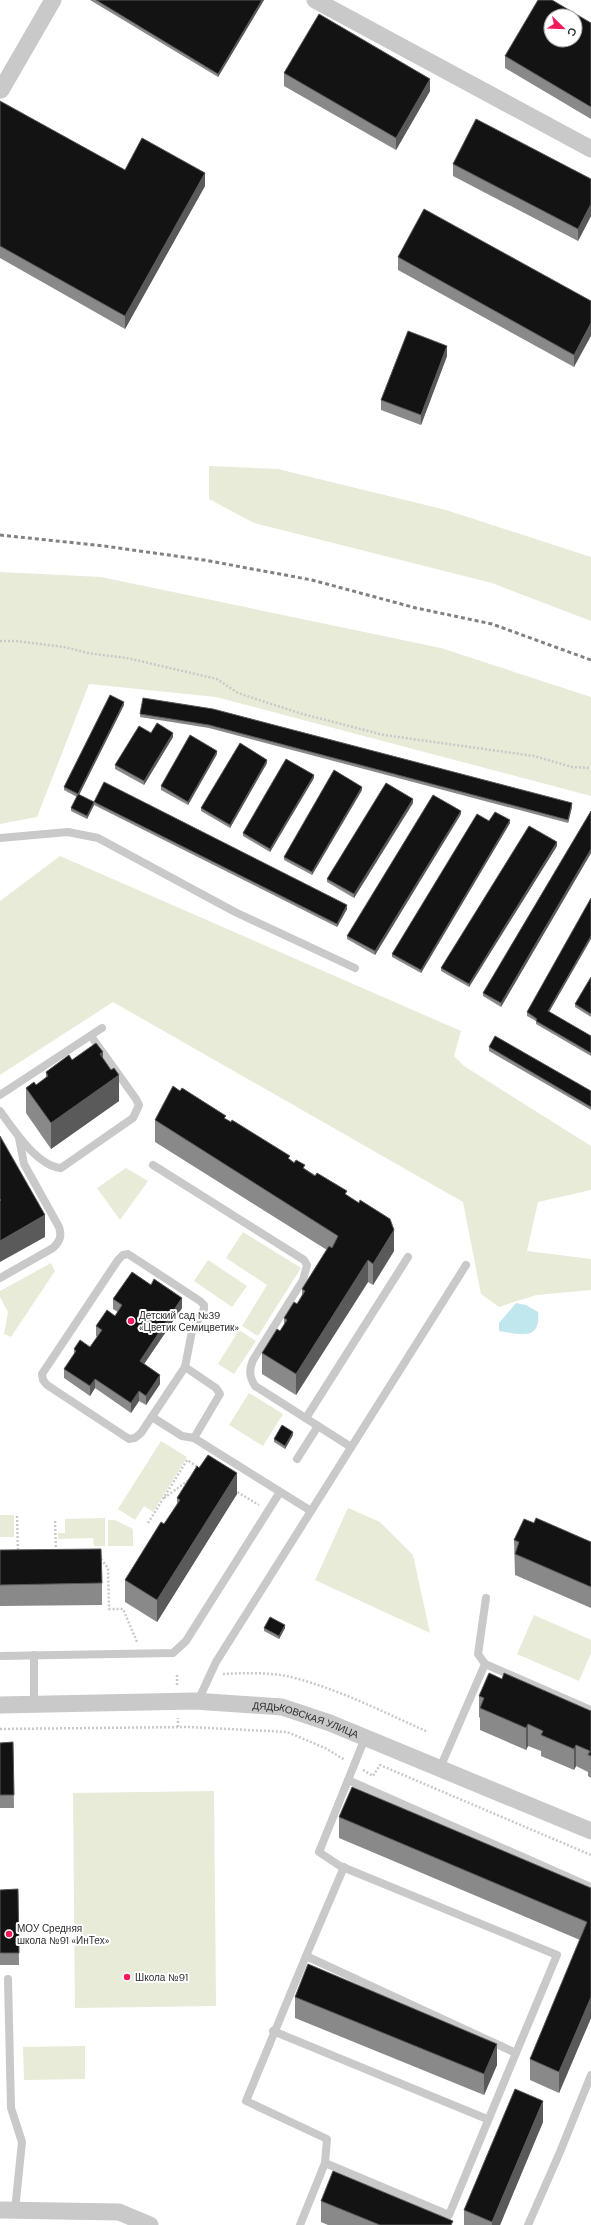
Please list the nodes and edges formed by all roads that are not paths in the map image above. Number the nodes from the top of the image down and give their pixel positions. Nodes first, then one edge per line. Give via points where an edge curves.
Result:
1 (53, 0) edge
2 (315, 0) edge
3 (1, 90) edge
4 (591, 149) edge
5 (0, 838) edge
6 (355, 968) dead end
7 (102, 1028) dead end
8 (91, 1036) junction
9 (0, 1095) edge
10 (0, 1111) edge
11 (19, 1138) junction
12 (153, 1164) dead end
13 (408, 1257) dead end
14 (466, 1265) dead end
15 (0, 1278) edge
16 (185, 1367) junction
17 (152, 1417) junction
18 (306, 1418) junction
19 (318, 1426) junction
20 (194, 1438) junction
21 (351, 1447) junction
22 (297, 1459) dead end
23 (280, 1492) junction
24 (311, 1512) junction
25 (486, 1598) dead end
26 (34, 1655) junction
27 (0, 1656) edge
28 (485, 1664) junction
29 (198, 1701) junction
30 (34, 1704) junction
31 (0, 1705) edge
32 (591, 1710) edge
33 (365, 1738) junction
34 (440, 1768) junction
35 (348, 1780) junction
36 (591, 1831) edge
37 (344, 1868) junction
38 (591, 1887) edge
39 (306, 1956) junction
40 (8, 1979) dead end
41 (273, 2031) junction
42 (516, 2053) junction
43 (591, 2075) edge
44 (487, 2119) junction
45 (325, 2163) junction
46 (7, 2210) edge
47 (150, 2225) edge
48 (300, 2225) edge
49 (528, 2225) edge

1 - 3 street
2 - 4 street
5 - 6 lane via 68,832 98,838 235,912
7 - 8 lane
8 - 9 lane
8 - 11 lane via 136,1099 138,1105 133,1118 61,1168 48,1164
10 - 11 lane
11 - 15 lane via 24,1164 62,1234 59,1243 53,1248
12 - 18 lane via 304,1260 307,1265 303,1280 253,1360 250,1378 254,1386
13 - 18 lane
14 - 21 lane
16 - 17 lane
16 - 17 lane via 192,1331 204,1305 134,1256 123,1255 46,1367 42,1374 43,1380 128,1439 135,1438
16 - 20 lane via 216,1388 220,1394
17 - 20 lane via 182,1436
18 - 19 lane
19 - 21 lane
19 - 22 lane
20 - 23 lane
21 - 24 lane
23 - 24 lane
23 - 26 lane via 180,1648 173,1653
24 - 29 lane via 216,1662
25 - 28 lane via 478,1654
26 - 27 lane
26 - 30 lane
28 - 32 lane
28 - 34 lane
29 - 30 street, ДЯДЬКОВСКАЯ УЛИЦА
29 - 33 street, ДЯДЬКОВСКАЯ УЛИЦА via 282,1707
30 - 31 street, ДЯДЬКОВСКАЯ УЛИЦА
33 - 34 street, ДЯДЬКОВСКАЯ УЛИЦА
33 - 35 lane
34 - 36 street, ДЯДЬКОВСКАЯ УЛИЦА
35 - 37 lane via 319,1852
35 - 38 lane
37 - 39 lane
37 - 42 lane via 557,1955
39 - 41 lane
39 - 42 lane
40 - 46 lane via 11,2108 22,2142
41 - 44 lane
41 - 45 lane via 246,2101 327,2139
42 - 44 lane
43 - 49 lane
44 - 45 lane via 449,2215
45 - 48 lane
46 - 47 street via 119,2212

